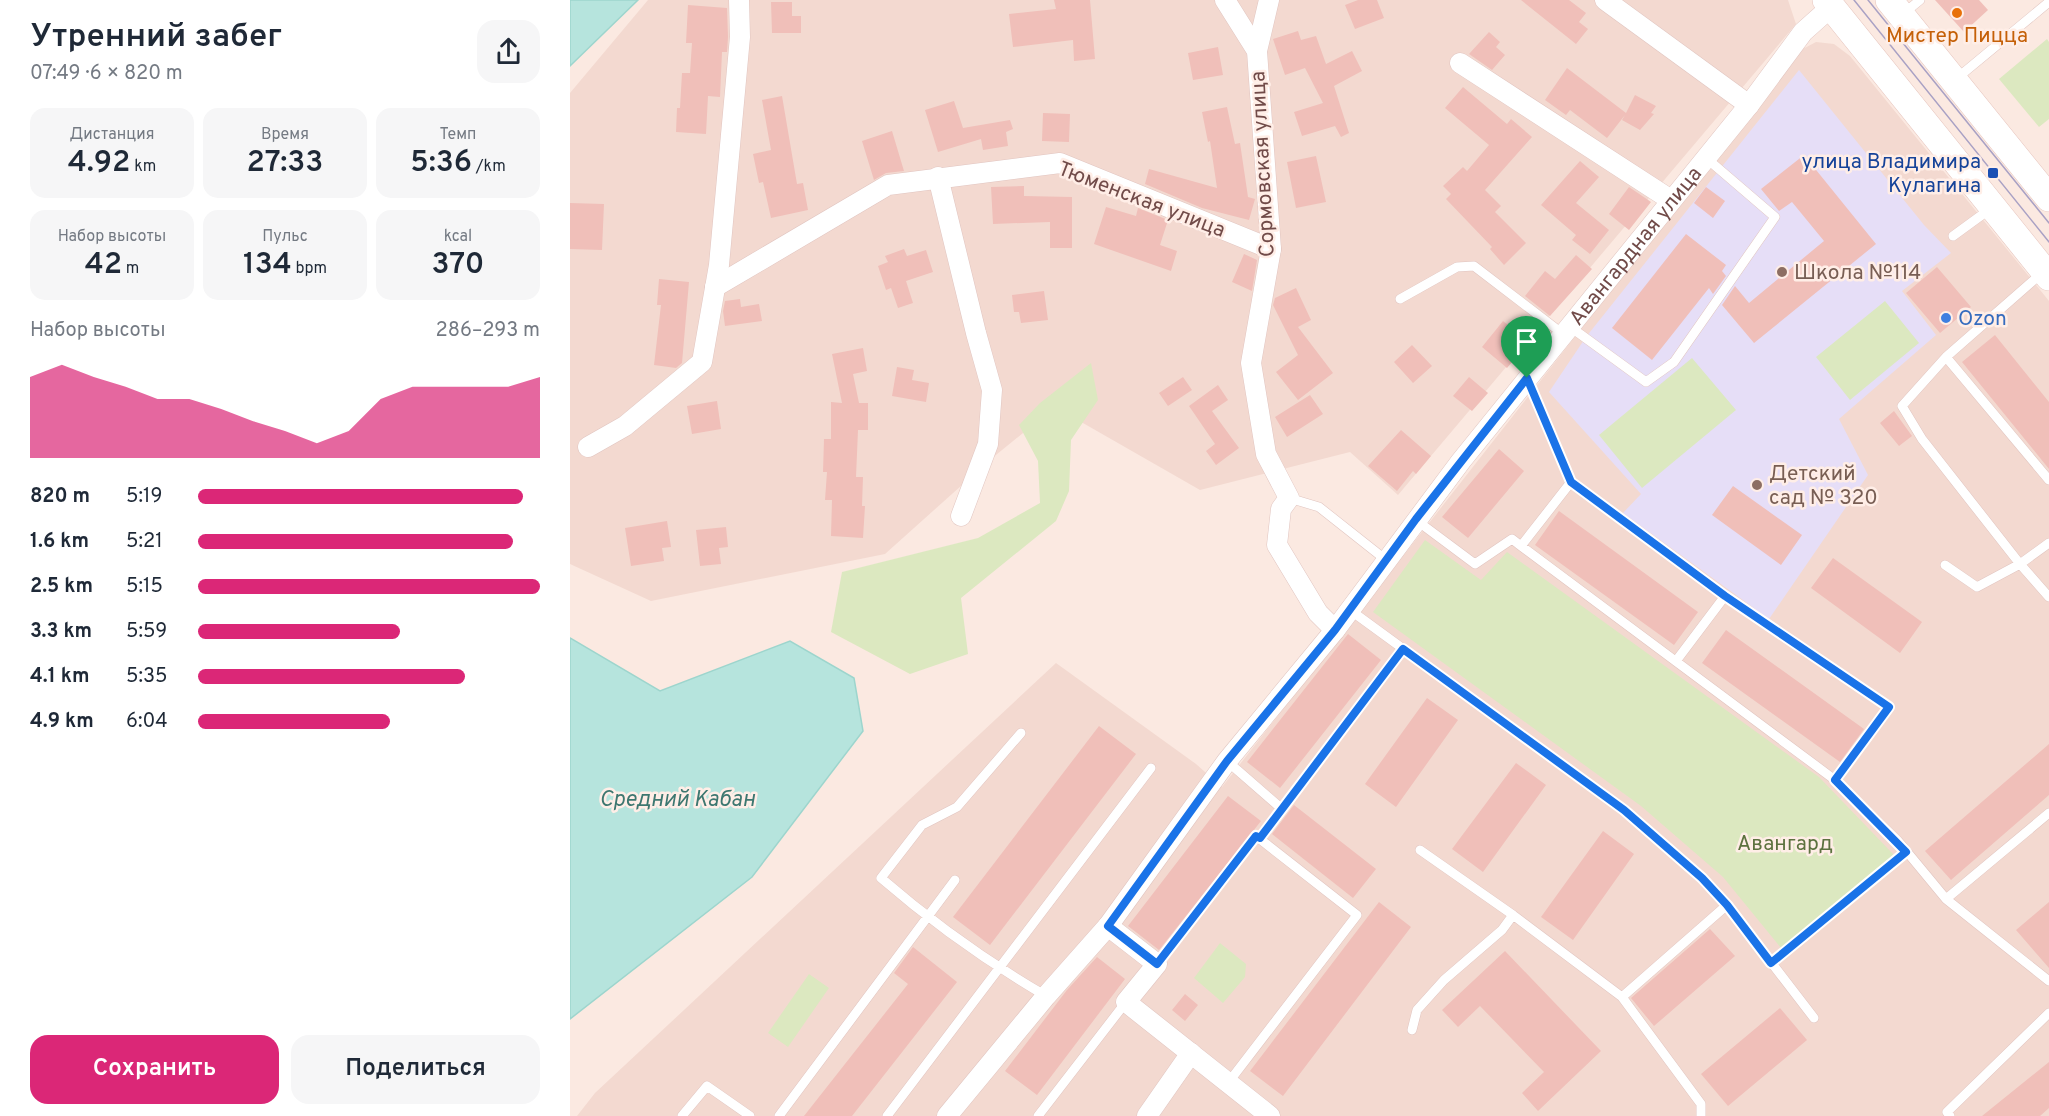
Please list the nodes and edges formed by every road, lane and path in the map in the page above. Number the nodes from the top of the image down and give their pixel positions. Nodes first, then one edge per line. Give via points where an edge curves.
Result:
1 (739, 0) edge
2 (1225, 0) edge
3 (1269, 0) edge
4 (1605, 0) edge
5 (2049, 2) edge
6 (1829, 4) edge
7 (1903, 5) edge
8 (1257, 51) junction
9 (1460, 63) dead end
10 (1954, 81) junction
11 (1749, 105) junction
12 (1705, 157) junction
13 (938, 177) junction
14 (2049, 198) edge
15 (1671, 200) junction
16 (1992, 207) junction
17 (1953, 236) dead end
18 (1271, 249) junction
19 (2046, 274) edge
20 (715, 287) junction
21 (1400, 299) dead end
22 (1566, 330) junction
23 (1946, 357) junction
24 (1527, 378) junction
25 (588, 447) dead end
26 (2049, 480) edge
27 (1571, 482) junction
28 (1289, 498) junction
29 (961, 516) dead end
30 (1416, 519) junction
31 (2049, 543) edge
32 (1521, 546) junction
33 (1386, 560) junction
34 (2020, 564) junction
35 (1945, 565) dead end
36 (1725, 596) junction
37 (2049, 597) edge
38 (1350, 610) junction
39 (1335, 630) junction
40 (1403, 649) junction
41 (1676, 661) junction
42 (1021, 733) dead end
43 (1227, 761) junction
44 (1152, 768) dead end
45 (1835, 780) junction
46 (1282, 809) junction
47 (2049, 813) edge
48 (1260, 838) junction
49 (1420, 850) dead end
50 (1906, 852) junction
51 (955, 880) dead end
52 (1946, 898) junction
53 (1727, 905) junction
54 (1512, 915) junction
55 (927, 917) junction
56 (1108, 926) junction
57 (1771, 963) junction
58 (1157, 964) junction
59 (999, 969) junction
60 (2049, 981) edge
61 (1046, 996) junction
62 (1622, 997) junction
63 (1126, 1002) junction
64 (2049, 1013) edge
65 (1814, 1018) dead end
66 (1412, 1030) dead end
67 (1191, 1053) junction
68 (1228, 1083) junction
69 (682, 1116) edge
70 (750, 1116) edge
71 (779, 1116) edge
72 (886, 1116) edge
73 (947, 1116) edge
74 (1038, 1116) edge
75 (1147, 1116) edge
76 (1270, 1116) edge
77 (1701, 1116) edge
78 (1950, 1116) edge

1 - 20 street via 740,37
2 - 8 street, Сормовская улица
3 - 8 street
4 - 11 street
5 - 10 lane
6 - 11 street, Авангардная улица
6 - 16 main road
7 - 10 main road
8 - 18 street, Сормовская улица
9 - 15 street
10 - 14 main road
11 - 12 street, Авангардная улица
12 - 15 street, Авангардная улица
12 - 22 lane via 1775,217 1674,362 1646,382
13 - 18 street, Тюменская улица via 1060,163
13 - 20 street, Тюменская улица via 888,185
13 - 29 street via 992,390 988,444
15 - 22 street, Авангардная улица
16 - 17 lane
16 - 19 main road
18 - 28 street, Сормовская улица via 1251,363 1266,454
19 - 23 lane
20 - 25 street via 702,362 626,426
21 - 22 lane via 1457,267 1474,266
22 - 24 street, Авангардная улица
23 - 26 lane
23 - 34 lane via 1902,406 1922,439
24 - 27 lane
24 - 30 street, Авангардная улица
27 - 32 lane
27 - 36 lane
28 - 33 lane via 1319,507
28 - 39 street via 1281,509 1276,545 1318,613
30 - 32 lane via 1474,564 1512,539
30 - 33 street, Авангардная улица
31 - 34 lane
32 - 41 lane
33 - 38 street, Авангардная улица
34 - 35 lane via 1977,587
34 - 37 lane
36 - 41 lane
36 - 45 lane via 1889,707
38 - 39 street, Авангардная улица
38 - 40 lane
39 - 43 street, Авангардная улица
40 - 46 lane
40 - 53 lane via 1624,810
41 - 45 lane
42 - 55 lane via 957,807 922,825 881,878
43 - 46 lane
43 - 56 street, Авангардная улица
44 - 59 lane
45 - 50 lane
46 - 48 lane
47 - 52 lane
48 - 58 lane via 1256,836
48 - 68 lane via 1357,915
49 - 54 lane
50 - 52 lane
50 - 57 lane
51 - 55 lane
52 - 60 lane
53 - 57 lane
53 - 62 lane
54 - 62 lane
54 - 66 lane via 1502,930 1423,1003
55 - 59 lane
55 - 71 lane
56 - 58 street
56 - 61 street, Авангардная улица
57 - 65 lane
58 - 63 street
59 - 61 lane
59 - 72 lane
61 - 73 street, Авангардная улица
62 - 77 lane via 1701,1104
63 - 67 street
63 - 74 lane
64 - 78 lane via 1947,1112
67 - 68 street
67 - 75 street
68 - 76 street
69 - 70 lane via 707,1086

